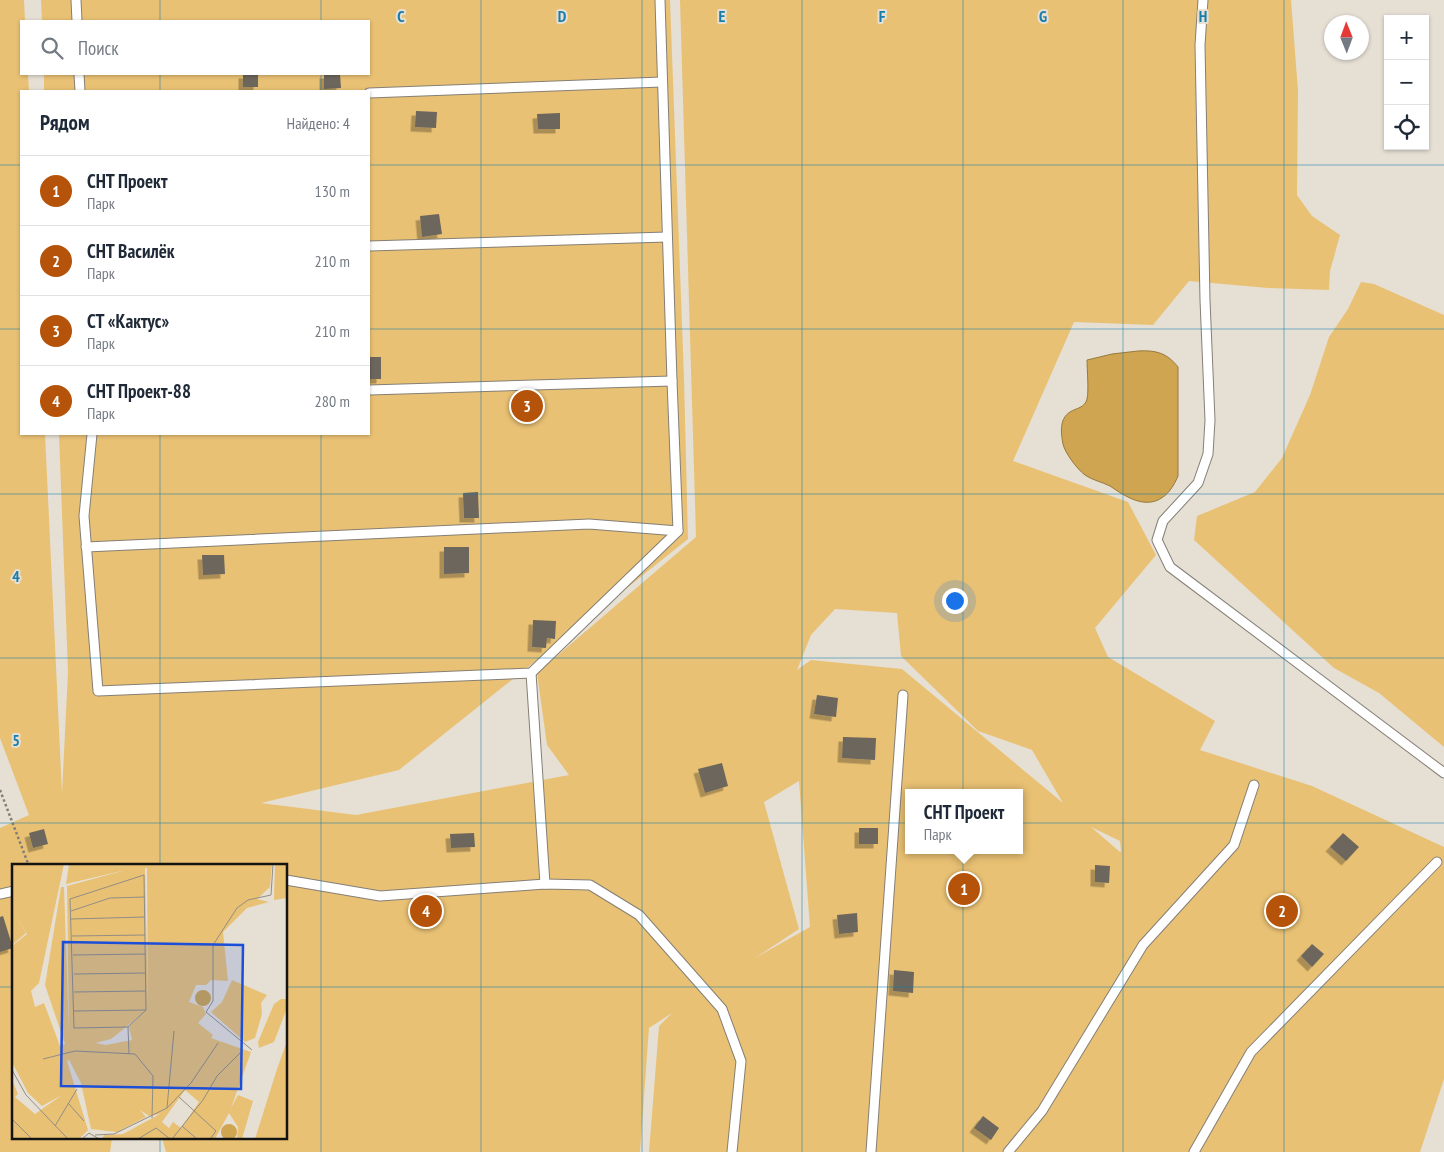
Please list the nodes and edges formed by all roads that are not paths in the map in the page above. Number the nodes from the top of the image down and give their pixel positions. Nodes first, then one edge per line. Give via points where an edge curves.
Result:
1 (76, 0) edge
2 (660, 0) edge
3 (1203, 0) edge
4 (77, 20) edge
5 (79, 75) edge
6 (662, 82) junction
7 (80, 90) edge
8 (370, 93) edge
9 (667, 237) junction
10 (370, 246) edge
11 (672, 381) junction
12 (370, 390) edge
13 (92, 435) edge
14 (678, 531) junction
15 (86, 547) junction
16 (530, 673) junction
17 (903, 694) dead end
18 (1444, 774) edge
19 (1254, 785) dead end
20 (1437, 862) dead end
21 (288, 880) edge
22 (545, 884) junction
23 (732, 1152) edge
24 (871, 1152) edge
25 (1008, 1152) edge
26 (1194, 1152) edge

1 - 4 lane
2 - 6 lane
3 - 18 lane via 1200,45 1210,420 1208,454 1198,483 1163,520 1157,540 1170,567
5 - 7 lane
6 - 8 lane
6 - 9 lane
9 - 10 lane
9 - 11 lane
11 - 12 lane
11 - 14 lane
13 - 15 lane via 84,516
14 - 15 lane via 589,524
14 - 16 lane
15 - 16 lane via 98,691
16 - 22 lane
17 - 24 lane
19 - 25 lane via 1234,845 1144,945 1042,1111
20 - 26 lane via 1251,1052
21 - 22 lane via 380,896
22 - 23 lane via 590,885 639,915 722,1009 741,1061

